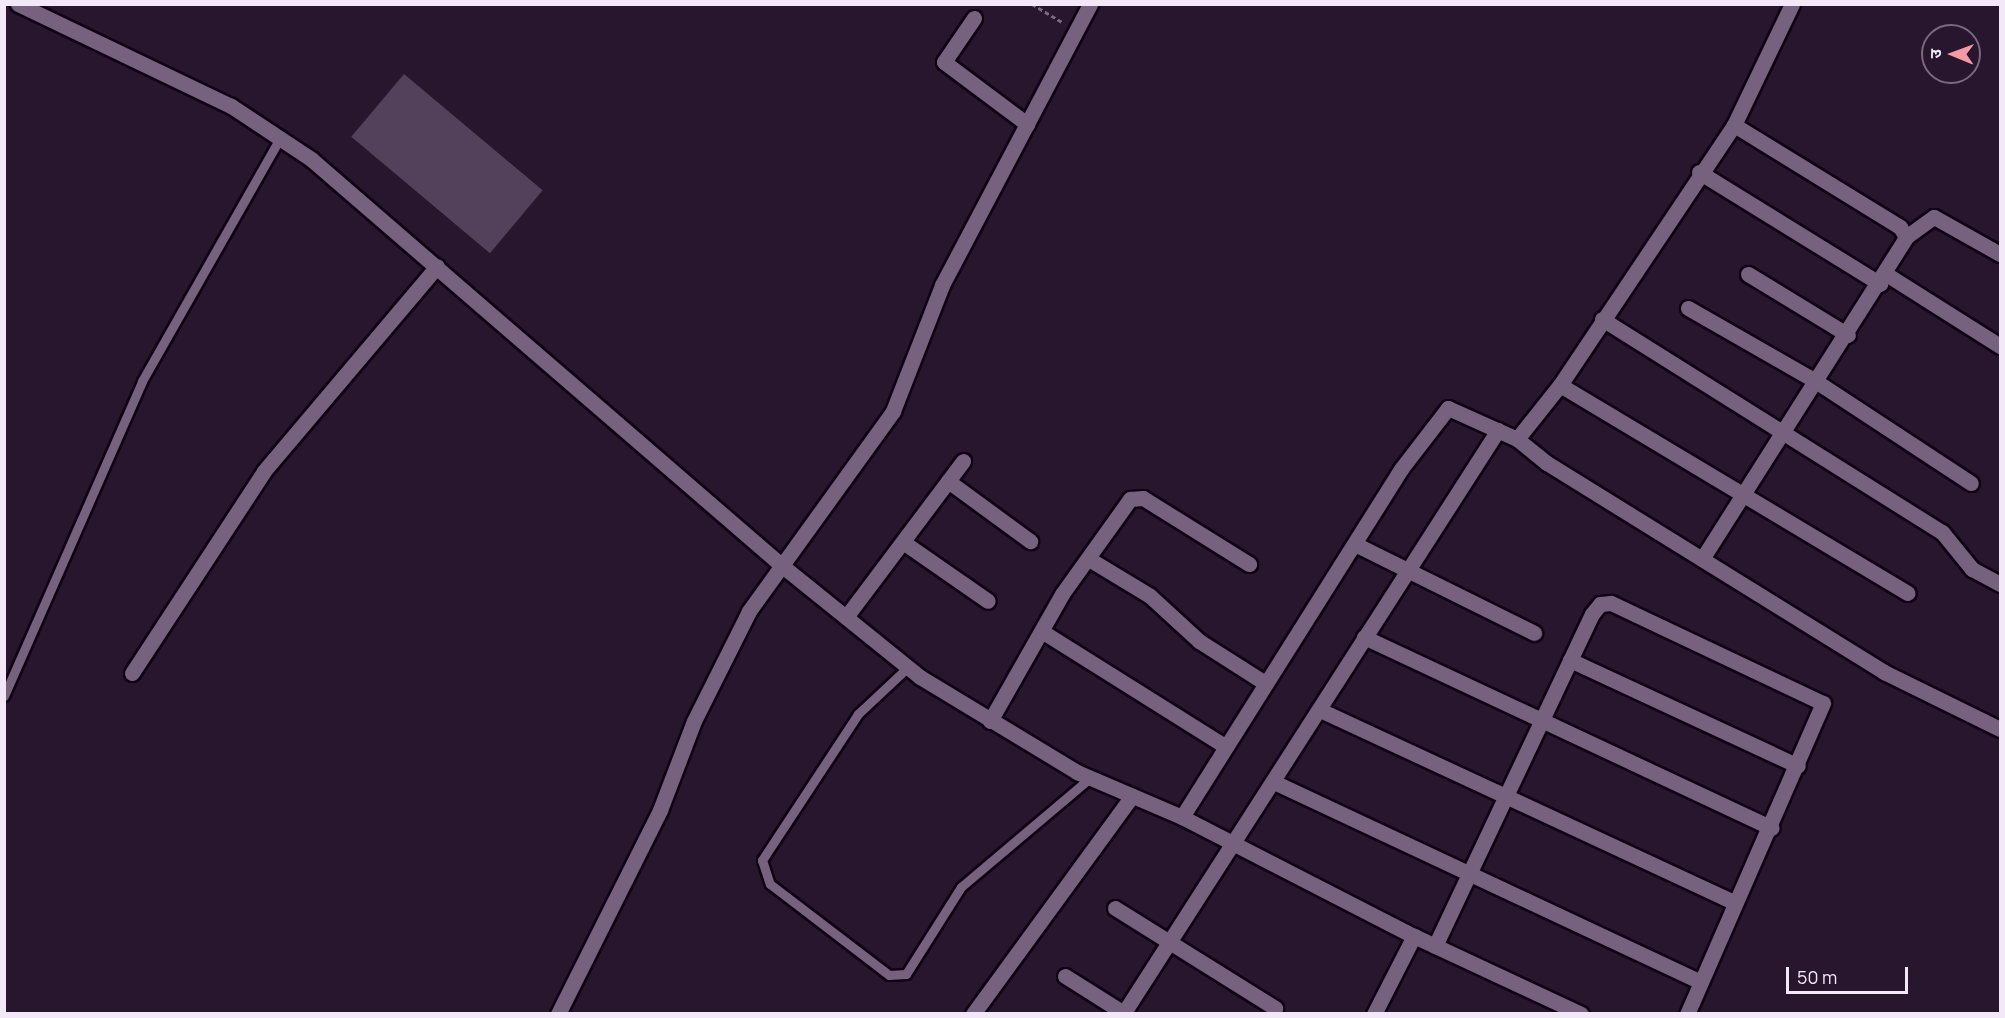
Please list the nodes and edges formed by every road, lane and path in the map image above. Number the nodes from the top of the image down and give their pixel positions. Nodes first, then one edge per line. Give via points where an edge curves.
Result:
1 (18, 4) edge
2 (1032, 4) edge
3 (1090, 4) edge
4 (1792, 4) edge
5 (974, 18) dead end
6 (1076, 30) junction
7 (1027, 124) junction
8 (1734, 125) junction
9 (280, 138) junction
10 (1699, 172) junction
11 (1906, 237) junction
12 (2001, 254) edge
13 (437, 266) junction
14 (1748, 274) dead end
15 (1883, 279) junction
16 (1688, 308) dead end
17 (1602, 319) junction
18 (1848, 335) junction
19 (2001, 346) edge
20 (1817, 382) junction
21 (1560, 385) junction
22 (1498, 430) junction
23 (1784, 434) junction
24 (1517, 439) junction
25 (963, 461) dead end
26 (948, 481) junction
27 (1971, 483) dead end
28 (1743, 498) junction
29 (1030, 541) dead end
30 (903, 542) junction
31 (1355, 544) junction
32 (1089, 559) junction
33 (1702, 559) junction
34 (780, 564) junction
35 (1249, 564) dead end
36 (1405, 569) junction
37 (2001, 584) edge
38 (1907, 593) dead end
39 (988, 601) dead end
40 (846, 617) junction
41 (1043, 632) junction
42 (1534, 633) dead end
43 (1364, 638) junction
44 (1570, 660) junction
45 (908, 667) junction
46 (132, 673) dead end
47 (1265, 683) junction
48 (4, 696) edge
49 (1320, 710) junction
50 (990, 721) junction
51 (1540, 721) junction
52 (2001, 729) edge
53 (1225, 746) junction
54 (1798, 766) junction
55 (1090, 778) junction
56 (1276, 783) junction
57 (1132, 796) junction
58 (1504, 797) junction
59 (1182, 817) junction
60 (1772, 828) junction
61 (1233, 843) junction
62 (1468, 873) junction
63 (1735, 903) junction
64 (1115, 908) dead end
65 (1414, 936) junction
66 (1167, 944) junction
67 (1435, 946) junction
68 (1065, 976) dead end
69 (1700, 982) junction
70 (1275, 1008) dead end
71 (1124, 1013) edge
72 (558, 1014) edge
73 (973, 1014) edge
74 (1374, 1014) edge
75 (1581, 1014) edge
76 (1687, 1014) edge

1 - 9 street via 231,106
2 - 6 path
3 - 6 street
4 - 8 street
5 - 7 street via 944,62
6 - 7 street
7 - 34 street via 942,285 892,411 831,502
8 - 10 street
8 - 11 street via 1900,227
9 - 13 street
9 - 48 lane via 142,381
10 - 15 street
10 - 17 street
11 - 12 street via 1934,217
11 - 15 street
13 - 34 street
13 - 46 street via 264,471
14 - 18 street
15 - 18 street
15 - 19 street
16 - 20 street
17 - 21 street
17 - 23 street
18 - 20 street
20 - 23 street
20 - 27 street
21 - 24 street
21 - 28 street
22 - 24 street
22 - 31 street via 1455,410 1441,412
22 - 36 street
23 - 28 street
23 - 37 street via 1942,532 1972,569
24 - 33 street via 1547,463
25 - 26 street
26 - 29 street
26 - 30 street
28 - 33 street
28 - 38 street
30 - 39 street
30 - 40 street
31 - 36 street
31 - 47 street
32 - 35 street via 1135,496
32 - 41 street
32 - 47 street via 1150,596 1199,640
33 - 52 street via 1884,672
34 - 40 street
34 - 72 street via 714,678 660,810
36 - 42 street
36 - 43 street
40 - 45 street
41 - 50 street
41 - 53 street
43 - 49 street
43 - 51 street
44 - 51 street
44 - 54 street
44 - 54 street via 1600,604 1624,608 1820,699 1824,708
45 - 50 street
45 - 55 lane via 858,714 762,860 770,884 889,975 906,974 961,887
47 - 53 street
49 - 56 street
49 - 58 street
50 - 55 street
51 - 58 street
51 - 60 street
53 - 59 street
54 - 60 street
55 - 57 street
56 - 61 street
56 - 62 street
57 - 59 street
57 - 73 street
58 - 62 street
58 - 63 street
59 - 61 street
60 - 63 street
61 - 65 street
61 - 66 street
62 - 67 street
62 - 69 street
63 - 69 street
64 - 66 street
65 - 67 street
65 - 74 street
66 - 70 street
66 - 71 street
67 - 75 street
68 - 71 street
69 - 76 street

